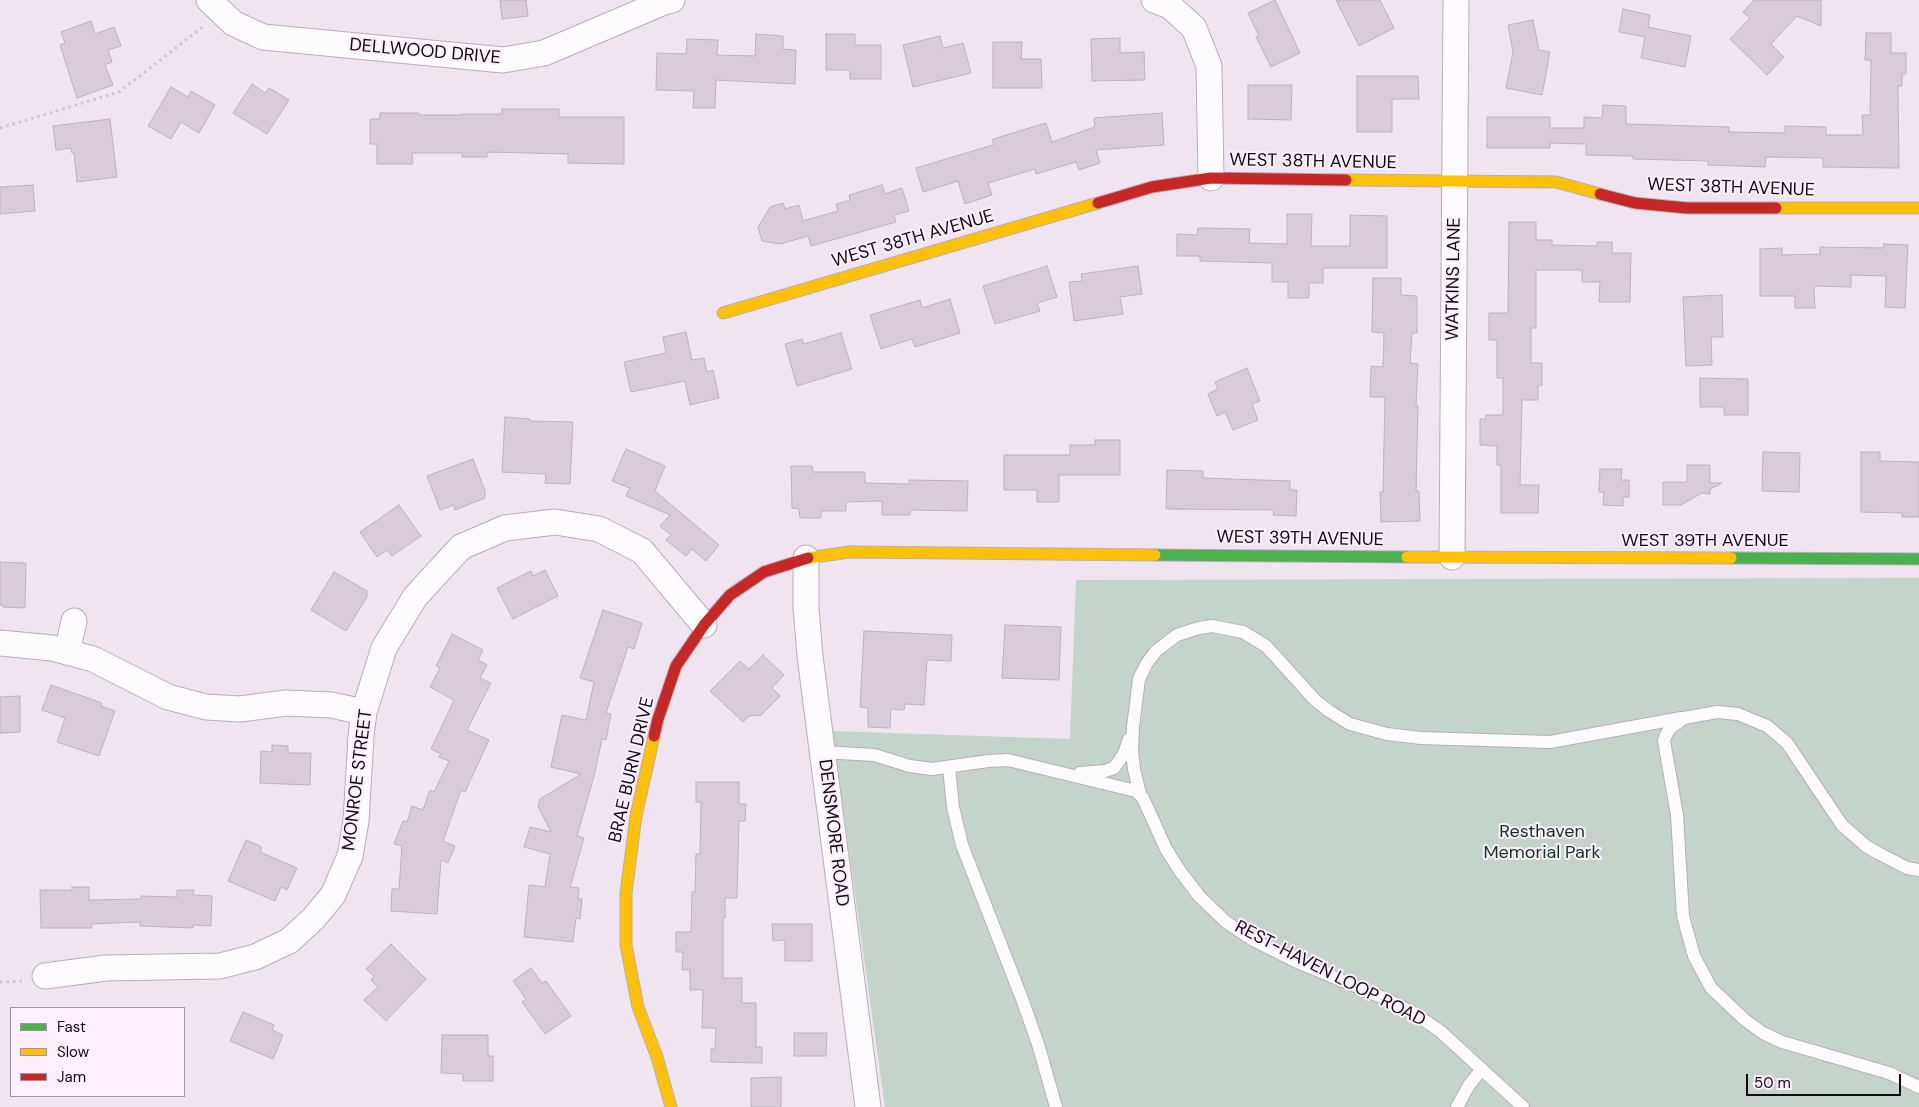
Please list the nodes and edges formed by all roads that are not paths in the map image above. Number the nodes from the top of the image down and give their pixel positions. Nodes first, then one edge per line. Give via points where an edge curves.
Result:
1 (672, 0) edge
2 (1154, 0) edge
3 (1456, 0) edge
4 (215, 6) edge
5 (1210, 178) junction
6 (1455, 181) junction
7 (1919, 208) edge
8 (722, 313) dead end
9 (806, 558) junction
10 (1452, 558) junction
11 (1919, 559) edge
12 (74, 621) dead end
13 (704, 625) junction
14 (0, 643) edge
15 (67, 652) junction
16 (364, 712) junction
17 (1684, 718) junction
18 (1133, 727) junction
19 (1627, 728) junction
20 (1664, 741) junction
21 (823, 752) junction
22 (950, 767) junction
23 (1065, 774) junction
24 (1140, 794) junction
25 (1919, 870) edge
26 (45, 976) dead end
27 (1482, 1069) junction
28 (1919, 1087) edge
29 (671, 1107) edge
30 (868, 1107) edge
31 (1056, 1107) edge
32 (1457, 1107) edge
33 (1523, 1107) edge

1 - 4 street, DELLWOOD DRIVE via 544,53 503,60 263,37 233,23
2 - 5 street via 1170,6 1194,28 1209,66
3 - 6 street, WATKINS LANE
5 - 6 street, WEST 38TH AVENUE
5 - 8 street, WEST 38TH AVENUE via 1152,186
6 - 7 street, WEST 38TH AVENUE via 1556,182 1635,202 1687,208
6 - 10 street, WATKINS LANE
9 - 10 street, WEST 39TH AVENUE via 849,552
9 - 13 street, WEST 39TH AVENUE via 764,572 730,595
9 - 21 street, DENSMORE ROAD via 808,631
10 - 11 street, WEST 39TH AVENUE
12 - 15 street
13 - 16 street, MONROE STREET via 642,551 599,529 554,522 505,528 462,547 415,597 384,648
13 - 29 street, BRAE BURN DRIVE via 676,666 658,719 636,816 626,893 626,945 638,1007
14 - 15 street
15 - 16 street via 92,659 168,698 206,707 240,709 295,704 331,705
16 - 26 street, MONROE STREET via 356,821 350,856 333,895 289,941 255,957 220,966 106,968
17 - 19 lane
17 - 20 lane via 1670,728
17 - 25 lane via 1728,712 1767,726 1787,743 1842,826 1878,853 1907,868
18 - 19 lane via 1140,679 1156,651 1177,635 1212,626 1243,632 1266,646 1315,700 1350,724 1368,730 1421,738 1550,742
18 - 23 lane via 1124,754 1114,768
18 - 24 lane, REST-HAVEN LOOP ROAD via 1132,751
19 - 20 lane via 1652,732
20 - 28 lane via 1677,815 1687,938 1711,988 1745,1020 1782,1042 1880,1070
21 - 22 lane via 874,754 922,768
21 - 30 street, DENSMORE ROAD
22 - 23 lane via 1008,760
22 - 31 lane via 952,808 962,845 1025,1008
23 - 24 lane
24 - 27 lane, REST-HAVEN LOOP ROAD via 1180,871 1199,896 1226,922 1253,940 1296,961 1412,1012 1440,1031
27 - 32 lane via 1469,1084
27 - 33 lane, REST-HAVEN LOOP ROAD

